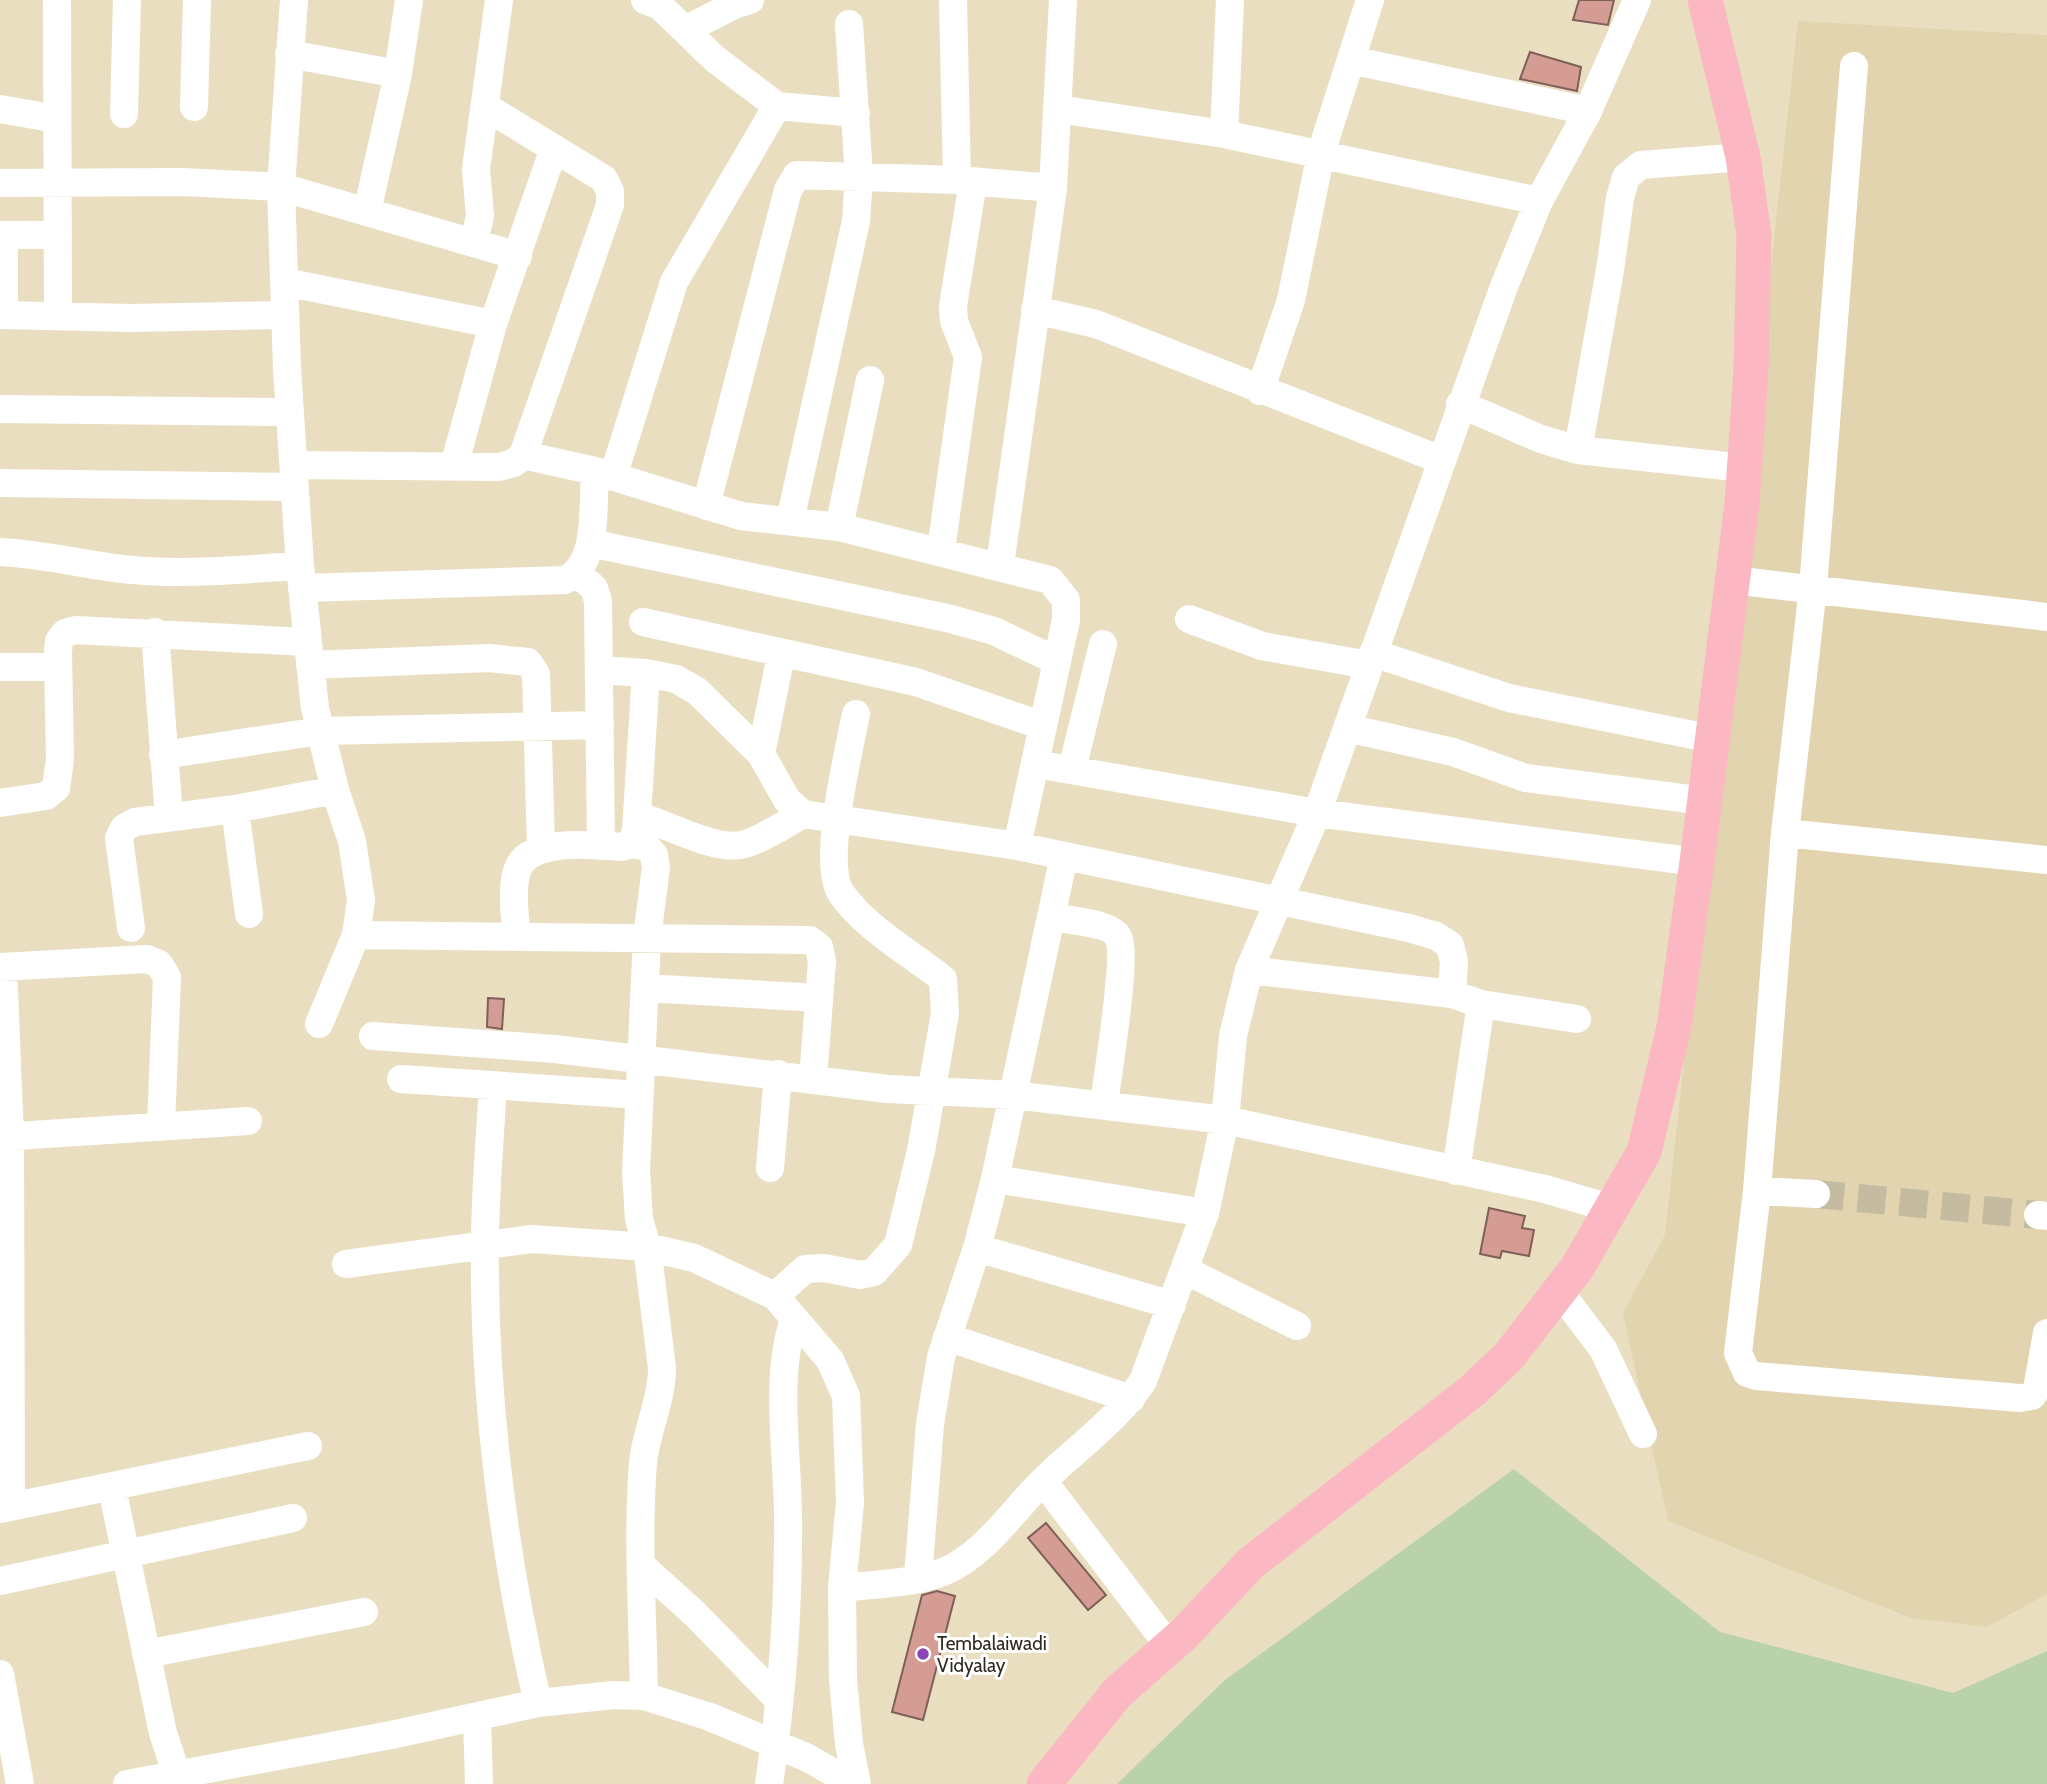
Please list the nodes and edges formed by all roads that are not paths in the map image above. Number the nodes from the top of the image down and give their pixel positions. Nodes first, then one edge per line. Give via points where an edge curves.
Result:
1 (57, 0) edge
2 (127, 0) edge
3 (197, 0) edge
4 (294, 0) edge
5 (410, 0) edge
6 (499, 0) edge
7 (645, 0) edge
8 (750, 0) edge
9 (953, 0) edge
10 (1063, 0) edge
11 (1230, 0) edge
12 (1370, 0) edge
13 (1637, 0) edge
14 (1705, 0) edge
15 (699, 16) edge
16 (849, 23) dead end
17 (289, 54) junction
18 (1351, 60) junction
19 (1854, 66) dead end
20 (398, 74) junction
21 (777, 106) junction
22 (194, 107) dead end
23 (486, 107) junction
24 (0, 109) edge
25 (1058, 109) junction
26 (1588, 111) junction
27 (856, 113) junction
28 (124, 114) dead end
29 (57, 120) junction
30 (1223, 134) junction
31 (554, 150) junction
32 (1321, 153) junction
33 (1743, 157) junction
34 (859, 176) junction
35 (965, 181) junction
36 (0, 183) edge
37 (57, 184) junction
38 (281, 187) junction
39 (1053, 188) junction
40 (1539, 201) junction
41 (367, 212) junction
42 (2, 235) edge
43 (58, 235) junction
44 (474, 243) junction
45 (518, 256) junction
46 (285, 282) junction
47 (1035, 310) junction
48 (2, 315) edge
49 (284, 315) junction
50 (58, 316) junction
51 (493, 324) junction
52 (870, 380) dead end
53 (1260, 391) junction
54 (1460, 404) junction
55 (0, 409) edge
56 (289, 412) junction
57 (1578, 450) junction
58 (523, 455) junction
59 (1441, 460) junction
60 (454, 466) junction
61 (1744, 468) junction
62 (604, 474) junction
63 (294, 476) junction
64 (0, 484) edge
65 (706, 506) junction
66 (790, 521) junction
67 (839, 527) junction
68 (590, 543) junction
69 (941, 550) junction
70 (0, 552) edge
71 (1000, 565) junction
72 (578, 574) junction
73 (301, 577) junction
74 (1732, 580) junction
75 (1813, 588) junction
76 (2047, 617) edge
77 (1189, 619) dead end
78 (643, 622) dead end
79 (155, 632) junction
80 (1103, 644) dead end
81 (308, 654) junction
82 (782, 655) junction
83 (1371, 659) junction
84 (1057, 660) junction
85 (0, 667) edge
86 (58, 667) junction
87 (599, 670) junction
88 (646, 673) junction
89 (856, 714) dead end
90 (600, 726) junction
91 (1043, 726) junction
92 (538, 727) junction
93 (1347, 728) junction
94 (320, 732) junction
95 (1713, 739) junction
96 (761, 754) junction
97 (163, 755) junction
98 (1035, 764) junction
99 (1072, 769) junction
100 (335, 790) junction
101 (1705, 801) junction
102 (0, 803) edge
103 (235, 809) junction
104 (1317, 813) junction
105 (803, 814) junction
106 (637, 816) junction
107 (169, 817) junction
108 (836, 821) junction
109 (1785, 833) junction
110 (632, 844) junction
111 (601, 846) junction
112 (1017, 846) junction
113 (541, 848) junction
114 (1064, 856) junction
115 (2047, 860) edge
116 (1697, 862) junction
117 (1277, 902) junction
118 (249, 914) dead end
119 (1051, 917) junction
120 (131, 928) dead end
121 (356, 935) junction
122 (517, 937) junction
123 (647, 938) junction
124 (1, 967) edge
125 (1249, 970) junction
126 (645, 988) junction
127 (1452, 994) junction
128 (819, 999) junction
129 (1481, 1004) junction
130 (1577, 1019) dead end
131 (319, 1024) dead end
132 (373, 1036) dead end
133 (643, 1059) junction
134 (778, 1074) junction
135 (401, 1079) dead end
136 (813, 1079) junction
137 (493, 1086) junction
138 (930, 1091) junction
139 (1013, 1095) junction
140 (639, 1096) junction
141 (1104, 1105) junction
142 (1225, 1120) junction
143 (248, 1121) dead end
144 (161, 1126) junction
145 (5, 1137) edge
146 (770, 1168) dead end
147 (1456, 1171) junction
148 (995, 1180) junction
149 (1757, 1191) junction
150 (1816, 1194) tunnel mouth
151 (1613, 1209) junction
152 (1205, 1213) junction
153 (485, 1245) junction
154 (647, 1247) junction
155 (977, 1248) junction
156 (346, 1264) dead end
157 (1185, 1270) junction
158 (1559, 1291) junction
159 (775, 1296) junction
160 (1172, 1305) junction
161 (794, 1320) junction
162 (1297, 1326) dead end
163 (2047, 1333) edge
164 (947, 1337) junction
165 (1131, 1399) junction
166 (1643, 1434) dead end
167 (308, 1446) dead end
168 (1043, 1481) junction
169 (112, 1488) junction
170 (6, 1507) edge
171 (293, 1518) dead end
172 (127, 1552) junction
173 (642, 1566) junction
174 (918, 1578) junction
175 (0, 1581) edge
176 (842, 1588) junction
177 (364, 1612) dead end
178 (1169, 1646) junction
179 (146, 1654) junction
180 (0, 1674) edge
181 (643, 1696) junction
182 (777, 1698) junction
183 (538, 1703) junction
184 (477, 1717) junction
185 (774, 1746) junction
186 (177, 1775) junction
187 (472, 1783) edge
188 (20, 1784) edge
189 (127, 1784) edge
190 (769, 1784) edge
191 (855, 1784) edge
192 (1044, 1784) edge

1 - 29 street
2 - 28 street
3 - 22 street
4 - 17 street
5 - 20 street
6 - 23 street
7 - 15 street
8 - 15 street
9 - 35 street
10 - 25 street
11 - 30 street
12 - 18 street
13 - 26 street
14 - 33 main road
15 - 21 street via 721,64
16 - 27 street
17 - 20 street
17 - 38 street
18 - 26 street
18 - 32 street
19 - 75 street
20 - 41 street
21 - 27 street
21 - 62 street via 674,282
23 - 31 street
23 - 44 street via 477,169 480,216
24 - 29 street
25 - 30 street
25 - 39 street
26 - 40 street
27 - 34 street
29 - 37 street
30 - 32 street
31 - 45 street
31 - 58 street via 604,179 610,205
32 - 40 street
32 - 53 street via 1291,300
33 - 57 street via 1641,165 1626,177
33 - 61 main road via 1754,234 1755,293
34 - 35 street
34 - 65 street via 797,174 788,190
34 - 66 street via 849,257
35 - 39 street
35 - 69 street via 953,306 968,357
36 - 37 street
37 - 38 street via 183,182
37 - 43 street
38 - 41 street
38 - 46 street
39 - 47 street
40 - 54 street
41 - 44 street
42 - 43 street
42 - 48 street
43 - 50 street
44 - 45 street
45 - 51 street
46 - 49 street
46 - 51 street
47 - 53 street via 1096,324
47 - 71 street
48 - 50 street
49 - 50 street
49 - 56 street
51 - 60 street
52 - 67 street
53 - 59 street
54 - 57 street
54 - 59 street
55 - 56 street
56 - 63 street
57 - 61 street
58 - 60 street via 499,467
58 - 62 street
59 - 83 street
60 - 63 street
61 - 74 main road
62 - 65 street
62 - 68 street
63 - 64 street
63 - 73 street
65 - 66 street via 741,516
66 - 67 street
67 - 69 street
68 - 72 street
68 - 84 street via 947,618 994,632
69 - 71 street
70 - 73 street via 123,569
71 - 84 street via 1050,580 1066,600
72 - 73 street via 550,583
72 - 87 street via 594,588 598,601
73 - 81 street
74 - 75 street
74 - 95 main road
75 - 76 street
75 - 109 street
77 - 83 street via 1262,646
78 - 82 street
79 - 81 street
79 - 86 street via 65,633 59,641
79 - 97 street
80 - 99 street
81 - 92 street via 528,662 537,674
81 - 94 street
82 - 91 street via 916,682
82 - 96 street
83 - 93 street
83 - 95 street via 1509,698
84 - 91 street
85 - 86 street
86 - 102 street via 60,759 56,788 46,796
87 - 88 street
87 - 90 street
88 - 96 street via 697,691
88 - 106 street
89 - 108 street
90 - 92 street
90 - 111 street
91 - 98 street
92 - 94 street
92 - 113 street
93 - 101 street via 1453,751 1527,778
93 - 104 street
94 - 97 street
94 - 100 street
95 - 101 main road
96 - 105 street via 787,800
97 - 107 street
98 - 99 street
98 - 112 street
99 - 104 street
100 - 103 street
100 - 121 street via 358,870 362,900
101 - 116 main road
103 - 107 street
103 - 118 street
104 - 116 street
104 - 117 street
105 - 106 street via 747,844 734,846 722,846
105 - 108 street
106 - 110 street
107 - 120 street via 135,822 124,828 119,838
108 - 112 street
108 - 138 street via 834,869 839,890 863,917 943,979 945,1013
109 - 115 street
109 - 149 street
110 - 111 street
110 - 123 street via 646,846 656,867
111 - 113 street
112 - 114 street
113 - 122 street via 517,869
114 - 117 street
114 - 119 street
116 - 151 main road via 1674,1027 1644,1152
117 - 125 street
117 - 127 street via 1436,936 1450,945
119 - 139 street
119 - 141 street via 1108,928 1118,936 1121,950
121 - 122 street
121 - 131 street
122 - 123 street
123 - 126 street
123 - 128 street via 810,940 819,947 822,961
124 - 144 street via 147,959 159,964 167,978
124 - 145 street
125 - 127 street
125 - 142 street via 1233,1036
126 - 128 street
126 - 133 street
127 - 129 street
128 - 136 street
129 - 130 street
129 - 147 street
132 - 133 street
133 - 134 street
133 - 140 street
134 - 136 street
134 - 146 street
135 - 137 street
136 - 138 street
137 - 140 street
137 - 153 street
138 - 139 street
138 - 159 street via 898,1245 874,1272 860,1275 805,1269
139 - 141 street
139 - 148 street
140 - 154 street via 636,1171 639,1219
141 - 142 street
142 - 147 street
142 - 152 street
143 - 144 street
144 - 145 street
145 - 170 street
147 - 151 street
148 - 152 street
148 - 155 street
149 - 150 street
149 - 163 street via 1738,1353 1747,1373 2020,1398 2032,1396 2037,1389
151 - 158 main road
152 - 157 street
153 - 154 street via 533,1239
153 - 156 street
153 - 183 street via 497,1454 520,1628
154 - 159 street via 694,1258
154 - 173 street via 662,1386 644,1459
155 - 160 street
155 - 164 street
157 - 160 street
157 - 162 street
158 - 166 street via 1603,1349
158 - 178 main road via 1509,1356 1472,1391 1251,1563
159 - 161 street
160 - 165 street via 1143,1381
161 - 176 street via 830,1360 846,1395 850,1502
161 - 182 street via 785,1371 788,1519
164 - 165 street
164 - 174 street via 930,1424
165 - 168 street
167 - 169 street
168 - 174 street via 962,1562
168 - 178 street
169 - 170 street
169 - 172 street
171 - 172 street
172 - 175 street
172 - 179 street
173 - 181 street
173 - 182 street
174 - 176 street
176 - 191 street via 843,1679
177 - 179 street
178 - 192 main road via 1117,1693
179 - 186 street
180 - 188 street
181 - 183 street
181 - 185 street via 710,1717
182 - 185 street
183 - 184 street
184 - 186 street
184 - 187 street
185 - 190 street
185 - 191 street via 808,1758
186 - 189 street

